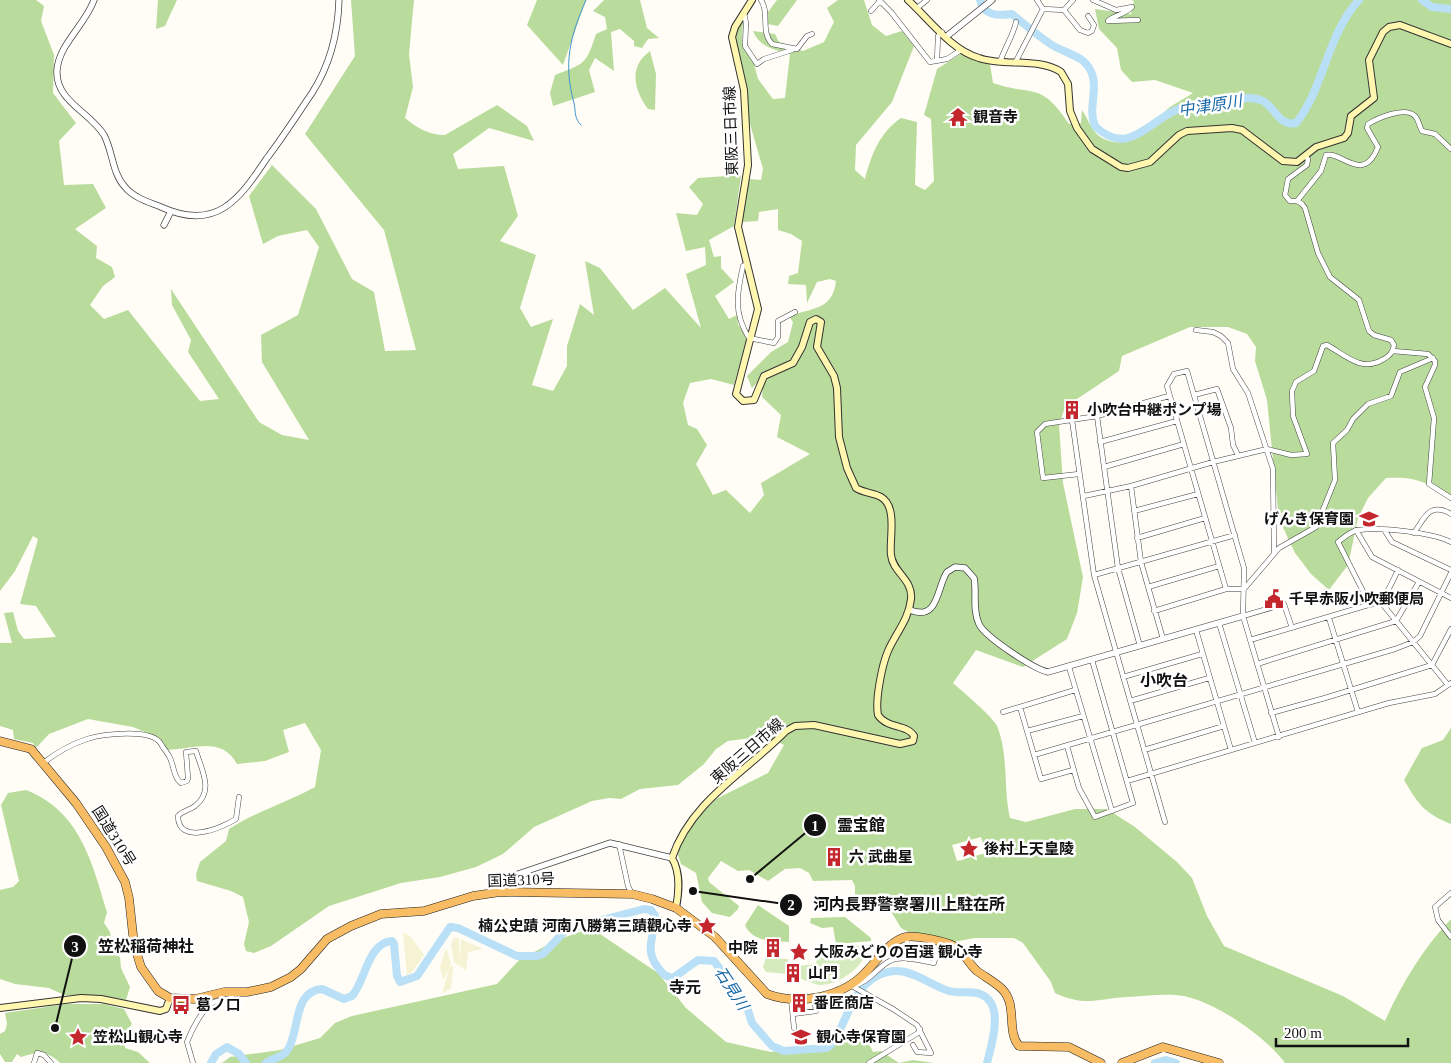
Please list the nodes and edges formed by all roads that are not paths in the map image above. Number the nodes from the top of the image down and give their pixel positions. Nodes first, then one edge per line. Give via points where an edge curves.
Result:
1 (94, 0) edge
2 (339, 0) edge
3 (752, 0) edge
4 (761, 0) edge
5 (908, 0) edge
6 (927, 0) edge
7 (1037, 0) edge
8 (1073, 0) edge
9 (1093, 0) edge
10 (879, 1) edge
11 (991, 1) edge
12 (917, 8) junction
13 (1043, 9) junction
14 (871, 10) dead end
15 (1064, 10) junction
16 (744, 13) junction
17 (1088, 16) dead end
18 (1138, 20) dead end
19 (1016, 22) dead end
20 (812, 34) dead end
21 (944, 34) junction
22 (1005, 38) dead end
23 (1451, 44) edge
24 (1006, 46) junction
25 (792, 49) junction
26 (960, 50) junction
27 (937, 62) junction
28 (1000, 62) junction
29 (1015, 64) junction
30 (1451, 149) edge
31 (1305, 156) junction
32 (1297, 201) junction
33 (171, 211) junction
34 (164, 226) dead end
35 (747, 264) junction
36 (795, 312) dead end
37 (1196, 330) dead end
38 (749, 338) junction
39 (1393, 351) junction
40 (1434, 358) junction
41 (1194, 395) junction
42 (1169, 396) junction
43 (1097, 416) junction
44 (1072, 420) junction
45 (1177, 421) junction
46 (1100, 442) junction
47 (1184, 444) junction
48 (1267, 449) junction
49 (1238, 455) junction
50 (1213, 462) junction
51 (1104, 467) junction
52 (1190, 468) junction
53 (1079, 474) junction
54 (1130, 486) junction
55 (1107, 492) junction
56 (1198, 494) junction
57 (1084, 496) junction
58 (1451, 498) edge
59 (1134, 512) junction
60 (1451, 514) edge
61 (1205, 518) junction
62 (1356, 530) junction
63 (1385, 531) junction
64 (1414, 533) junction
65 (1235, 535) junction
66 (1137, 538) junction
67 (1212, 542) junction
68 (1451, 542) edge
69 (1274, 553) junction
70 (1141, 562) junction
71 (1219, 566) junction
72 (1118, 568) junction
73 (1398, 570) junction
74 (1451, 572) edge
75 (1094, 575) junction
76 (1420, 582) junction
77 (1148, 587) junction
78 (1226, 589) junction
79 (1244, 589) junction
80 (1441, 593) junction
81 (1451, 598) edge
82 (1380, 601) junction
83 (1370, 604) junction
84 (910, 610) junction
85 (1154, 611) junction
86 (1243, 616) junction
87 (1329, 618) junction
88 (1396, 621) junction
89 (1219, 623) junction
90 (1292, 628) junction
91 (1451, 629) edge
92 (1196, 630) junction
93 (1163, 639) junction
94 (1250, 640) junction
95 (1337, 641) junction
96 (1413, 642) junction
97 (1140, 646) junction
98 (1116, 653) junction
99 (1202, 654) junction
100 (1092, 660) junction
101 (1257, 664) junction
102 (1343, 664) junction
103 (1432, 665) junction
104 (1070, 667) junction
105 (1123, 677) junction
106 (1209, 678) junction
107 (1450, 684) edge
108 (1264, 689) junction
109 (1075, 690) junction
110 (1351, 690) junction
111 (1240, 695) junction
112 (1130, 701) junction
113 (1216, 702) junction
114 (1020, 707) junction
115 (1004, 712) dead end
116 (1358, 712) junction
117 (1271, 713) junction
118 (1083, 716) junction
119 (1136, 725) junction
120 (1224, 726) junction
121 (1027, 731) junction
122 (1113, 732) junction
123 (1279, 737) junction
124 (1090, 739) junction
125 (0, 742) edge
126 (1255, 743) junction
127 (1067, 746) junction
128 (1144, 750) junction
129 (1231, 750) junction
130 (1034, 755) junction
131 (43, 762) junction
132 (1073, 770) junction
133 (1151, 774) junction
134 (1127, 781) junction
135 (239, 797) dead end
136 (1112, 811) junction
137 (1165, 822) dead end
138 (619, 844) junction
139 (672, 858) junction
140 (500, 892) junction
141 (1451, 893) edge
142 (632, 894) junction
143 (676, 908) junction
144 (907, 936) junction
145 (1451, 937) edge
146 (944, 943) junction
147 (908, 959) junction
148 (855, 987) junction
149 (234, 992) junction
150 (814, 997) junction
151 (170, 998) junction
152 (792, 998) junction
153 (0, 1008) edge
154 (793, 1014) junction
155 (794, 1028) dead end
156 (920, 1029) junction
157 (913, 1045) dead end
158 (34, 1063) edge
159 (51, 1063) edge
160 (193, 1063) edge
161 (869, 1063) edge
162 (1101, 1063) edge
163 (1122, 1063) edge
164 (1218, 1063) edge

1 - 33 street via 60,58 59,83 67,98 102,132 116,173 125,187 137,197
2 - 33 street via 334,41 322,75 242,194 210,214 194,216
3 - 16 main road, 東阪三日市線
4 - 25 street via 769,41
5 - 12 main road
6 - 12 street
7 - 13 street
8 - 15 street
9 - 18 street via 1116,10 1132,6 1108,21
10 - 14 street
10 - 27 street via 924,56 930,62
11 - 21 street
12 - 21 main road
13 - 15 street
13 - 29 street
15 - 17 street via 1080,30 1088,33 1094,25
16 - 25 street via 745,46 758,64 764,58
16 - 35 main road, 東阪三日市線 via 732,37 744,90 748,170 738,227
19 - 24 street via 1014,35
20 - 25 street via 801,46
21 - 26 main road
21 - 27 street via 938,36
22 - 24 street
23 - 31 main road via 1400,25 1389,27 1383,32 1369,60 1374,98 1351,116 1344,138 1325,142
24 - 28 street
26 - 27 street
26 - 28 main road
28 - 29 main road
29 - 31 main road via 1045,66 1062,72 1068,84 1070,111 1077,128 1092,149 1122,167 1150,162 1182,133 1200,129 1237,128 1289,163
30 - 32 street via 1435,134 1422,131 1412,113 1402,112 1380,119 1368,124 1367,128 1378,147 1369,160 1356,165 1334,155 1326,155 1321,171
31 - 32 street via 1307,165 1288,180 1284,193 1290,201
32 - 39 street via 1305,208 1325,270 1359,300 1369,331 1391,340
33 - 34 street
35 - 38 main road, 東阪三日市線 via 758,309
35 - 38 street via 743,266 737,292 739,321
36 - 38 street via 778,321 778,337 774,344
37 - 48 street via 1213,332 1228,343 1232,369 1248,393
38 - 84 main road, 東阪三日市線 via 736,390 741,400 748,402 754,400 764,376 793,363 810,322 816,319 821,322 817,347 834,376 837,388 839,437 847,468 856,488 880,496 889,507 891,559 910,586
39 - 40 street via 1428,354
39 - 48 street via 1383,360 1368,366 1327,345 1323,346 1314,371 1296,382 1292,391 1294,416 1307,454 1291,455
40 - 58 street via 1435,366 1425,386 1434,418 1429,484
40 - 69 street via 1400,372 1391,396 1368,404 1338,437 1333,444 1335,480 1316,527
41 - 42 street via 1188,371 1174,374 1167,386
41 - 49 street via 1217,389
41 - 50 street
42 - 43 street
42 - 45 street
43 - 44 street
43 - 46 street
44 - 53 street
44 - 53 street via 1045,424 1037,432 1043,478
45 - 46 street
45 - 47 street
46 - 51 street
47 - 51 street
47 - 52 street
48 - 49 street
48 - 69 street via 1272,469
49 - 50 street
50 - 52 street
50 - 65 street
51 - 55 street
52 - 54 street
52 - 56 street
53 - 57 street
54 - 55 street
54 - 59 street
55 - 57 street
55 - 72 street
56 - 59 street
56 - 61 street
57 - 75 street
59 - 66 street
60 - 64 street via 1443,510 1424,515
61 - 66 street
61 - 67 street
62 - 63 street
62 - 73 street via 1372,557
62 - 83 street via 1338,542
63 - 64 street
63 - 74 street via 1392,542
64 - 68 street via 1438,536
65 - 67 street
65 - 79 street via 1244,568
66 - 70 street
67 - 70 street
67 - 71 street
69 - 79 street
70 - 72 street
70 - 77 street
71 - 77 street
71 - 78 street
72 - 75 street
72 - 97 street
73 - 76 street
73 - 82 street
74 - 80 street
75 - 98 street
76 - 80 street
76 - 88 street
77 - 85 street
78 - 79 street
78 - 85 street
79 - 86 street
80 - 81 street
80 - 96 street via 1420,636
82 - 83 street
82 - 88 street
83 - 87 street
84 - 104 street via 919,612 932,607 947,572 962,567 974,578 976,617 989,636 1036,669 1048,672
84 - 139 main road, 東阪三日市線 via 888,651 877,709 887,724 912,733 913,741 900,744 814,725 795,726 704,804 680,835
85 - 93 street
86 - 89 street
86 - 90 street via 1284,604
86 - 94 street
87 - 90 street
87 - 95 street
88 - 95 street
88 - 96 street
89 - 92 street
89 - 111 street
90 - 94 street
91 - 103 street
92 - 93 street
92 - 99 street
93 - 97 street
94 - 101 street
95 - 101 street
95 - 102 street
96 - 102 street
96 - 103 street
97 - 98 street
98 - 100 street
98 - 105 street
99 - 105 street
99 - 106 street
100 - 104 street
100 - 122 street
101 - 108 street
102 - 108 street
102 - 110 street
103 - 107 street
103 - 110 street
104 - 109 street
105 - 112 street
106 - 112 street
106 - 113 street
107 - 116 street via 1435,694
108 - 111 street
108 - 117 street
109 - 114 street
109 - 118 street
110 - 116 street
110 - 117 street
111 - 113 street
111 - 126 street
112 - 119 street
113 - 119 street
113 - 120 street
114 - 115 street
114 - 121 street
116 - 123 street
117 - 123 street
118 - 121 street
118 - 124 street
119 - 122 street
119 - 128 street
120 - 128 street
120 - 129 street
121 - 130 street
122 - 124 street
122 - 134 street
123 - 126 street
124 - 127 street
124 - 136 street
125 - 131 highway, 国道310号 via 31,749
126 - 129 street
127 - 130 street
127 - 132 street
128 - 133 street
129 - 133 street
130 - 132 street via 1041,779
131 - 135 street via 86,739 144,734 161,743 181,783 188,778 186,752 196,751 207,783 206,790 200,803 178,816 184,830 204,832 227,825 236,819
131 - 151 highway, 国道310号 via 76,803 121,871 130,898 134,944 141,967 158,991
132 - 136 street via 1095,817
133 - 134 street
133 - 137 street
134 - 136 street via 1133,803
138 - 139 street
138 - 140 street via 605,844 508,877
138 - 142 street
139 - 143 main road via 678,874
140 - 142 highway, 国道310号
140 - 149 highway, 国道310号 via 473,896 424,911 381,914 327,940 291,977 259,990
141 - 145 street via 1435,907 1438,920
142 - 143 highway, 国道310号
143 - 152 highway, 国道310号 via 715,937 767,994
144 - 146 highway
144 - 147 street
144 - 148 highway via 886,950
146 - 147 street via 942,953 936,955 934,963
146 - 162 highway via 958,949 972,966 1005,992 1012,1016 1013,1037 1019,1046 1069,1047
147 - 148 street via 889,961
148 - 150 highway, 国道310号
148 - 156 street
149 - 151 highway, 国道310号 via 195,999
149 - 160 street via 230,999 215,1002 206,1009 190,1035 187,1042
150 - 152 highway, 国道310号
150 - 154 street via 816,1011
151 - 153 main road via 166,1009 160,1011 81,998
152 - 154 street
154 - 155 street
156 - 157 street via 931,1053 917,1052
156 - 161 street
158 - 159 street via 37,1053
163 - 164 highway via 1164,1047

